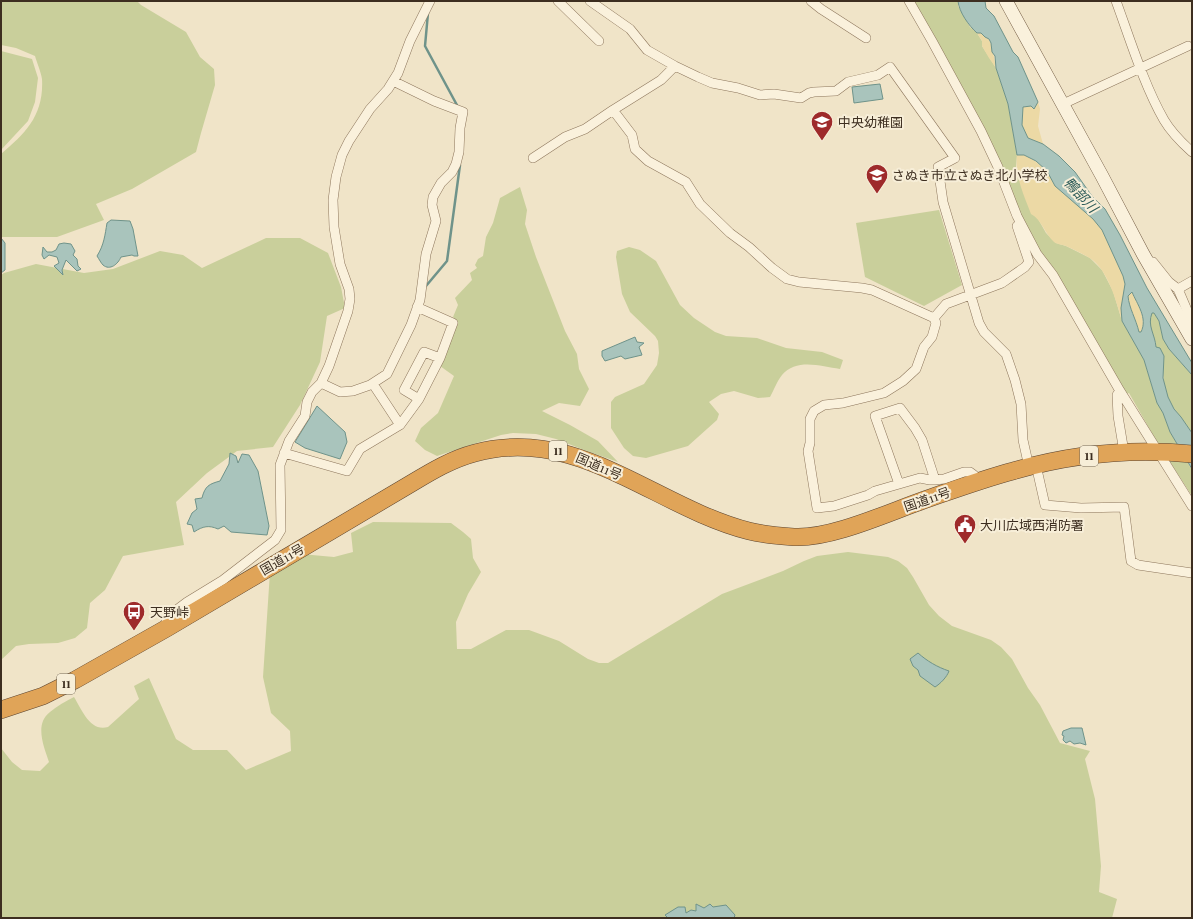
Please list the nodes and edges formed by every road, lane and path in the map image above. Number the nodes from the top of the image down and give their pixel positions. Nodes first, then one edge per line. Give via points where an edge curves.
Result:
1 (430, 1) edge
2 (558, 1) edge
3 (590, 1) edge
4 (811, 1) edge
5 (901, 1) edge
6 (905, 1) edge
7 (909, 1) edge
8 (1006, 1) edge
9 (1116, 1) edge
10 (866, 38) dead end
11 (599, 41) dead end
12 (1188, 46) dead end
13 (676, 66) junction
14 (1140, 67) junction
15 (393, 82) junction
16 (1062, 104) junction
17 (613, 110) junction
18 (1192, 152) edge
19 (534, 158) dead end
20 (1017, 216) junction
21 (1143, 254) junction
22 (1192, 281) edge
23 (1178, 288) junction
24 (970, 294) junction
25 (417, 307) junction
26 (934, 318) junction
27 (1192, 322) edge
28 (1192, 339) edge
29 (440, 358) junction
30 (321, 383) junction
31 (373, 384) junction
32 (1120, 391) junction
33 (419, 399) junction
34 (400, 425) junction
35 (1161, 451) junction
36 (1124, 452) junction
37 (284, 453) junction
38 (1192, 454) edge
39 (1033, 466) junction
40 (935, 480) junction
41 (978, 482) junction
42 (899, 484) junction
43 (1192, 506) edge
44 (1192, 573) edge
45 (168, 628) junction
46 (1, 710) edge

1 - 15 street
2 - 11 street
3 - 13 street via 630,29 647,50
4 - 10 street
5 - 6 street
7 - 20 street via 981,131
8 - 16 street
9 - 14 street
12 - 14 street
13 - 17 street via 661,80
13 - 24 street via 712,83 760,95 774,94 795,98 814,92 836,92 848,82 878,75 890,67 955,158 938,167 943,202
14 - 16 street
14 - 18 street via 1164,121
15 - 25 street via 463,112 456,164 433,197 436,221 426,254
15 - 30 street via 370,109 349,141 336,176 333,200 334,227 340,264 350,299 332,359
16 - 21 street
17 - 19 street
17 - 26 street via 632,135 635,149 648,161 686,182 700,204 730,233 787,279 872,290
20 - 24 street via 1017,226 1029,262 1002,282
20 - 32 street via 1037,254 1053,276
21 - 23 street via 1149,257 1169,282
21 - 28 street
22 - 23 street
23 - 27 street
24 - 26 street via 946,304
24 - 39 street via 984,332 1006,354 1021,404 1022,440
25 - 29 street via 453,323
25 - 31 street via 387,374
26 - 42 street via 936,323 932,337 924,346 916,369 903,381 884,393 824,405 814,411 810,418 808,451 817,508 834,506
29 - 33 street
29 - 33 street via 424,352 404,390
30 - 31 street via 340,392 353,391
30 - 37 street via 312,392 305,416
31 - 34 street
32 - 35 street
32 - 36 street via 1117,395 1118,416
33 - 34 street
34 - 37 street via 360,449 347,471
35 - 36 highway, 国道11号 / 11
35 - 38 highway, 国道11号 / 11
35 - 43 street
36 - 39 highway, 国道11号 / 11
37 - 45 street via 280,465 281,530 275,540 223,580 171,614 166,622
39 - 41 highway, 国道11号 / 11
39 - 44 street via 1045,505 1081,508 1124,507 1131,561 1138,565
40 - 41 street via 970,472
40 - 42 street via 920,478
40 - 42 street via 922,440 900,408 875,416
41 - 45 highway, 国道11号 / 11 via 846,528 797,537 748,531 709,517 597,464 570,454 543,448 519,447 475,452 450,461
45 - 46 highway, 国道11号 / 11 via 43,696

